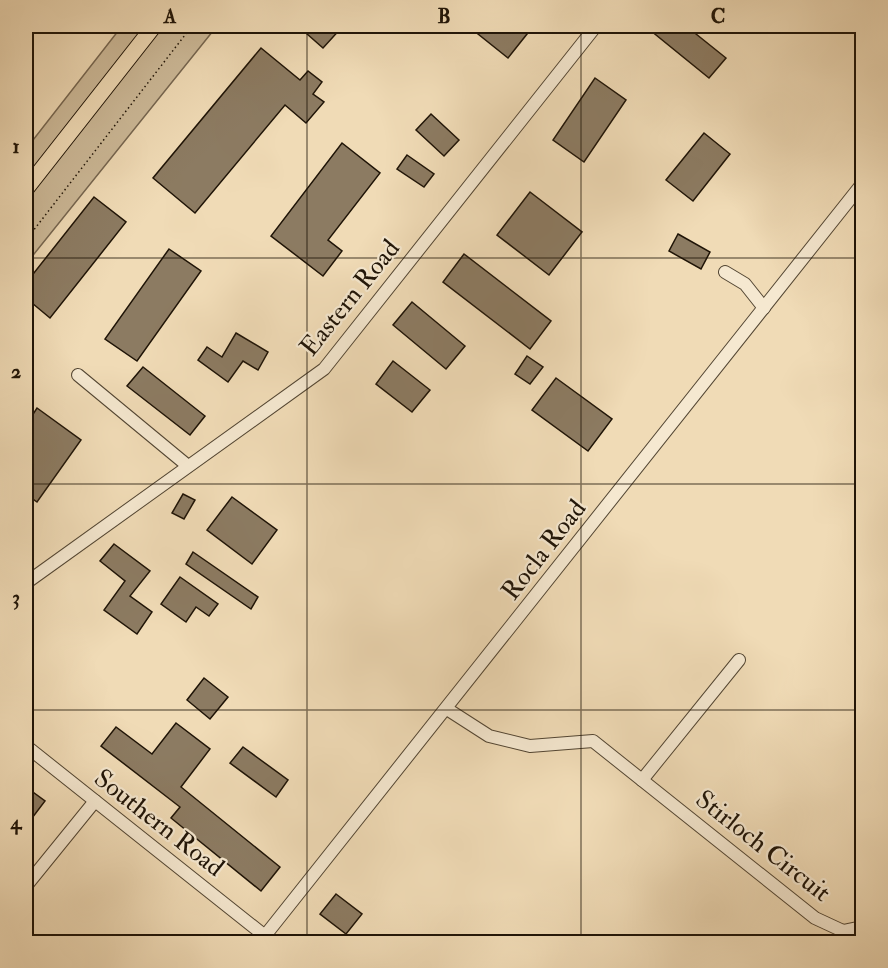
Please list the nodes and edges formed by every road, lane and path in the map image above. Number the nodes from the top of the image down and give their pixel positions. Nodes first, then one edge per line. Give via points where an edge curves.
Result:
1 (154, 26) edge
2 (192, 26) edge
3 (596, 26) edge
4 (862, 184) edge
5 (26, 189) edge
6 (26, 240) edge
7 (725, 272) dead end
8 (764, 308) junction
9 (78, 375) dead end
10 (189, 466) junction
11 (26, 583) edge
12 (739, 660) dead end
13 (447, 709) junction
14 (26, 746) edge
15 (642, 780) junction
16 (95, 801) junction
17 (26, 886) edge
18 (862, 927) edge
19 (262, 939) edge

1 - 5 main road
2 - 6 path
3 - 10 street, Eastern Road via 324,369
4 - 8 street, Rocla Road
7 - 8 street via 746,284
8 - 13 street, Rocla Road
9 - 10 street
10 - 11 street, Eastern Road
12 - 15 street
13 - 15 street, Stirloch Circuit via 489,736 530,746 593,741
13 - 19 street, Rocla Road
14 - 16 street, Southern Road
15 - 18 street, Stirloch Circuit via 815,918 843,931
16 - 17 street
16 - 19 street, Southern Road

